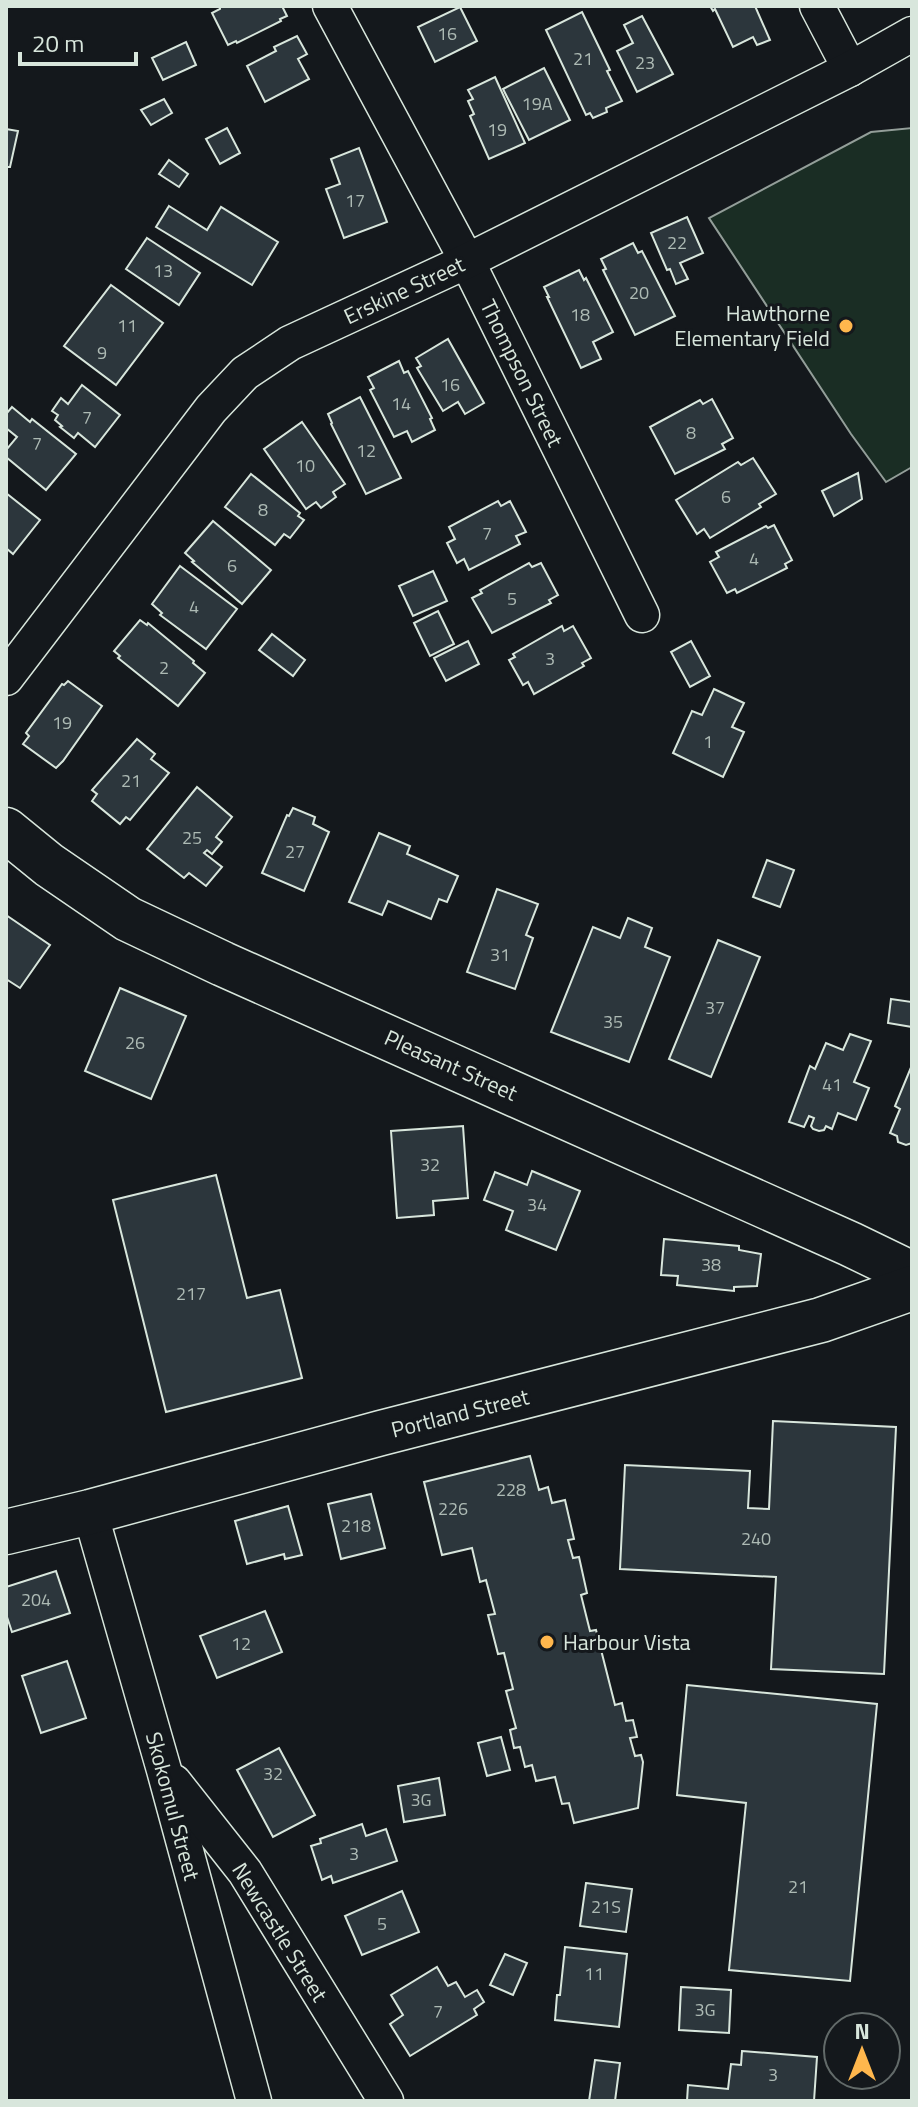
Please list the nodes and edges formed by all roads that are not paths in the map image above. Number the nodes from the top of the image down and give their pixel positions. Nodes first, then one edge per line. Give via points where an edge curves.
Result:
1 (330, 6) edge
2 (817, 6) edge
3 (912, 34) edge
4 (850, 69) junction
5 (467, 261) junction
6 (642, 615) dead end
7 (6, 678) edge
8 (6, 830) edge
9 (912, 1274) edge
10 (912, 1288) edge
11 (90, 1512) junction
12 (6, 1532) edge
13 (164, 1770) junction
14 (254, 2101) edge
15 (386, 2101) edge

1 - 5 street, Thompson Street
2 - 4 street
3 - 4 street, Erskine Street
4 - 5 street, Erskine Street
5 - 6 street, Thompson Street
5 - 7 street, Erskine Street via 290,343 245,373 211,409
8 - 9 main road, Pleasant Street via 128,919
10 - 11 main road, Portland Street via 821,1320
11 - 12 main road, Portland Street
11 - 13 street, Skokomul Street
13 - 14 street, Skokomul Street
13 - 15 street, Newcastle Street via 245,1872

